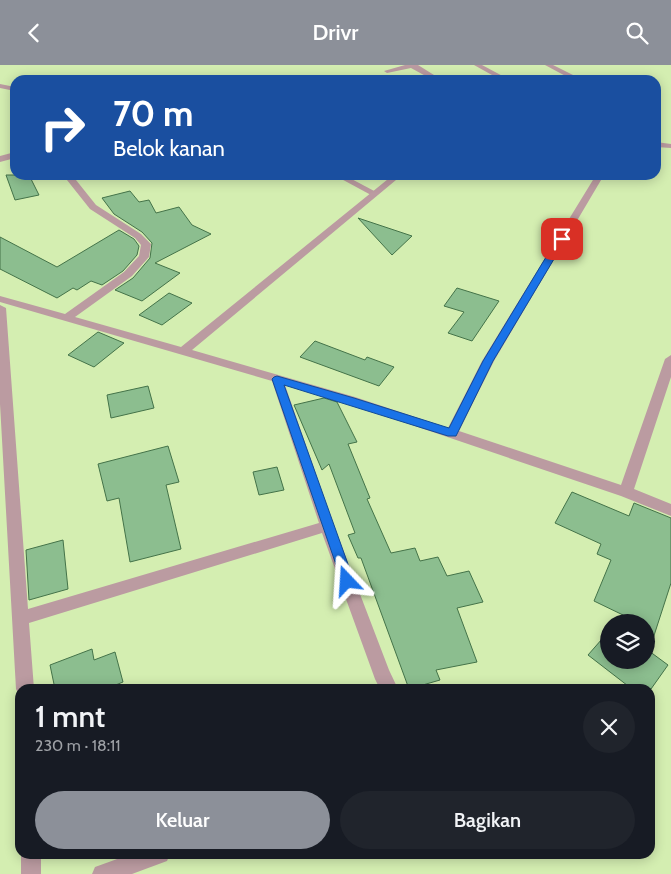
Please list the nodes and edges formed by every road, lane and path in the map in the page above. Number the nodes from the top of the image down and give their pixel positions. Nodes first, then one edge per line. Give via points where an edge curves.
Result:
1 (414, 65) edge
2 (477, 65) edge
3 (548, 65) edge
4 (387, 71) dead end
5 (430, 75) edge
6 (496, 75) edge
7 (569, 75) edge
8 (72, 180) edge
9 (348, 180) edge
10 (391, 180) edge
11 (597, 180) edge
12 (374, 193) junction
13 (0, 299) edge
14 (0, 308) edge
15 (67, 318) junction
16 (182, 351) junction
17 (671, 359) edge
18 (277, 379) junction
19 (452, 433) junction
20 (626, 492) junction
21 (671, 511) edge
22 (327, 526) junction
23 (19, 619) junction
24 (25, 684) edge
25 (386, 684) edge
26 (31, 859) edge
27 (146, 859) edge
28 (31, 874) edge
29 (102, 874) edge

1 - 4 street
1 - 5 street
2 - 6 street
3 - 7 street
8 - 15 street via 93,207 146,244 144,257 128,274
9 - 12 lane
10 - 12 street
11 - 19 street via 488,361
12 - 16 street
13 - 15 street
14 - 23 street
15 - 16 street
16 - 18 street
17 - 20 street
18 - 19 street
18 - 22 street
19 - 20 street
20 - 21 street
22 - 23 street
22 - 25 street
23 - 24 street
26 - 28 street
27 - 29 street

